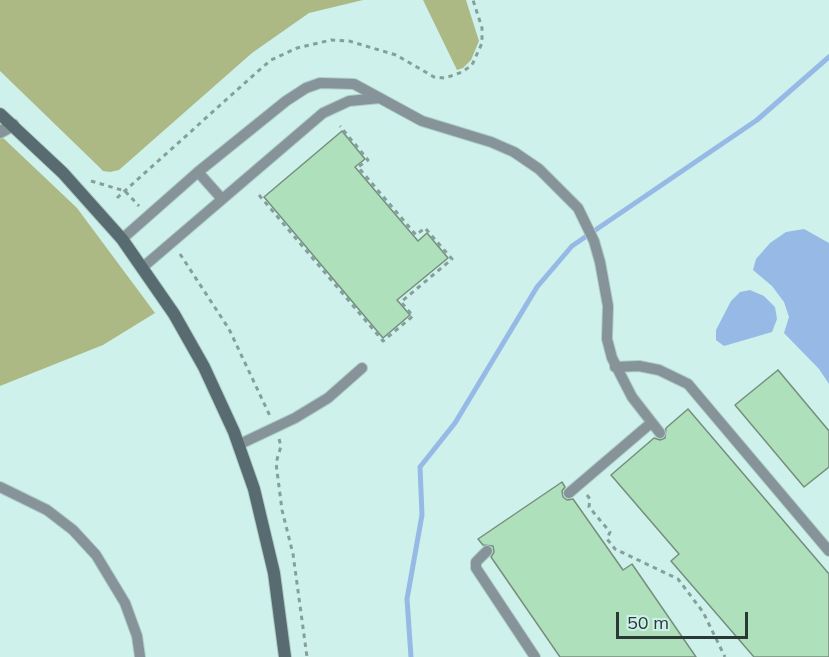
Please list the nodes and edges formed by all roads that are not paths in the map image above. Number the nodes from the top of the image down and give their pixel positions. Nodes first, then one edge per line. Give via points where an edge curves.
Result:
1 (380, 98) junction
2 (0, 114) edge
3 (13, 126) junction
4 (0, 132) edge
5 (198, 172) junction
6 (222, 200) junction
7 (122, 239) junction
8 (143, 267) junction
9 (615, 367) junction
10 (362, 368) dead end
11 (651, 423) junction
12 (660, 433) dead end
13 (238, 445) junction
14 (0, 487) edge
15 (569, 493) dead end
16 (487, 551) dead end
17 (829, 551) edge
18 (140, 657) edge
19 (285, 657) edge
20 (535, 657) edge

1 - 5 lane via 354,84 321,83 306,88
1 - 6 lane via 349,101 323,113
1 - 9 lane via 422,121 514,152 539,169 578,208 600,261 608,306 607,339
2 - 3 street
3 - 4 street
3 - 7 street via 63,173
5 - 6 lane
5 - 7 lane
6 - 8 lane
7 - 8 street
8 - 13 street via 194,348
9 - 11 lane
9 - 17 lane via 659,370 688,384
10 - 13 lane via 328,398
11 - 12 lane
11 - 15 lane
13 - 19 street via 254,489 274,573
14 - 18 lane via 47,510 96,555 125,603
16 - 20 lane via 476,562 476,568

